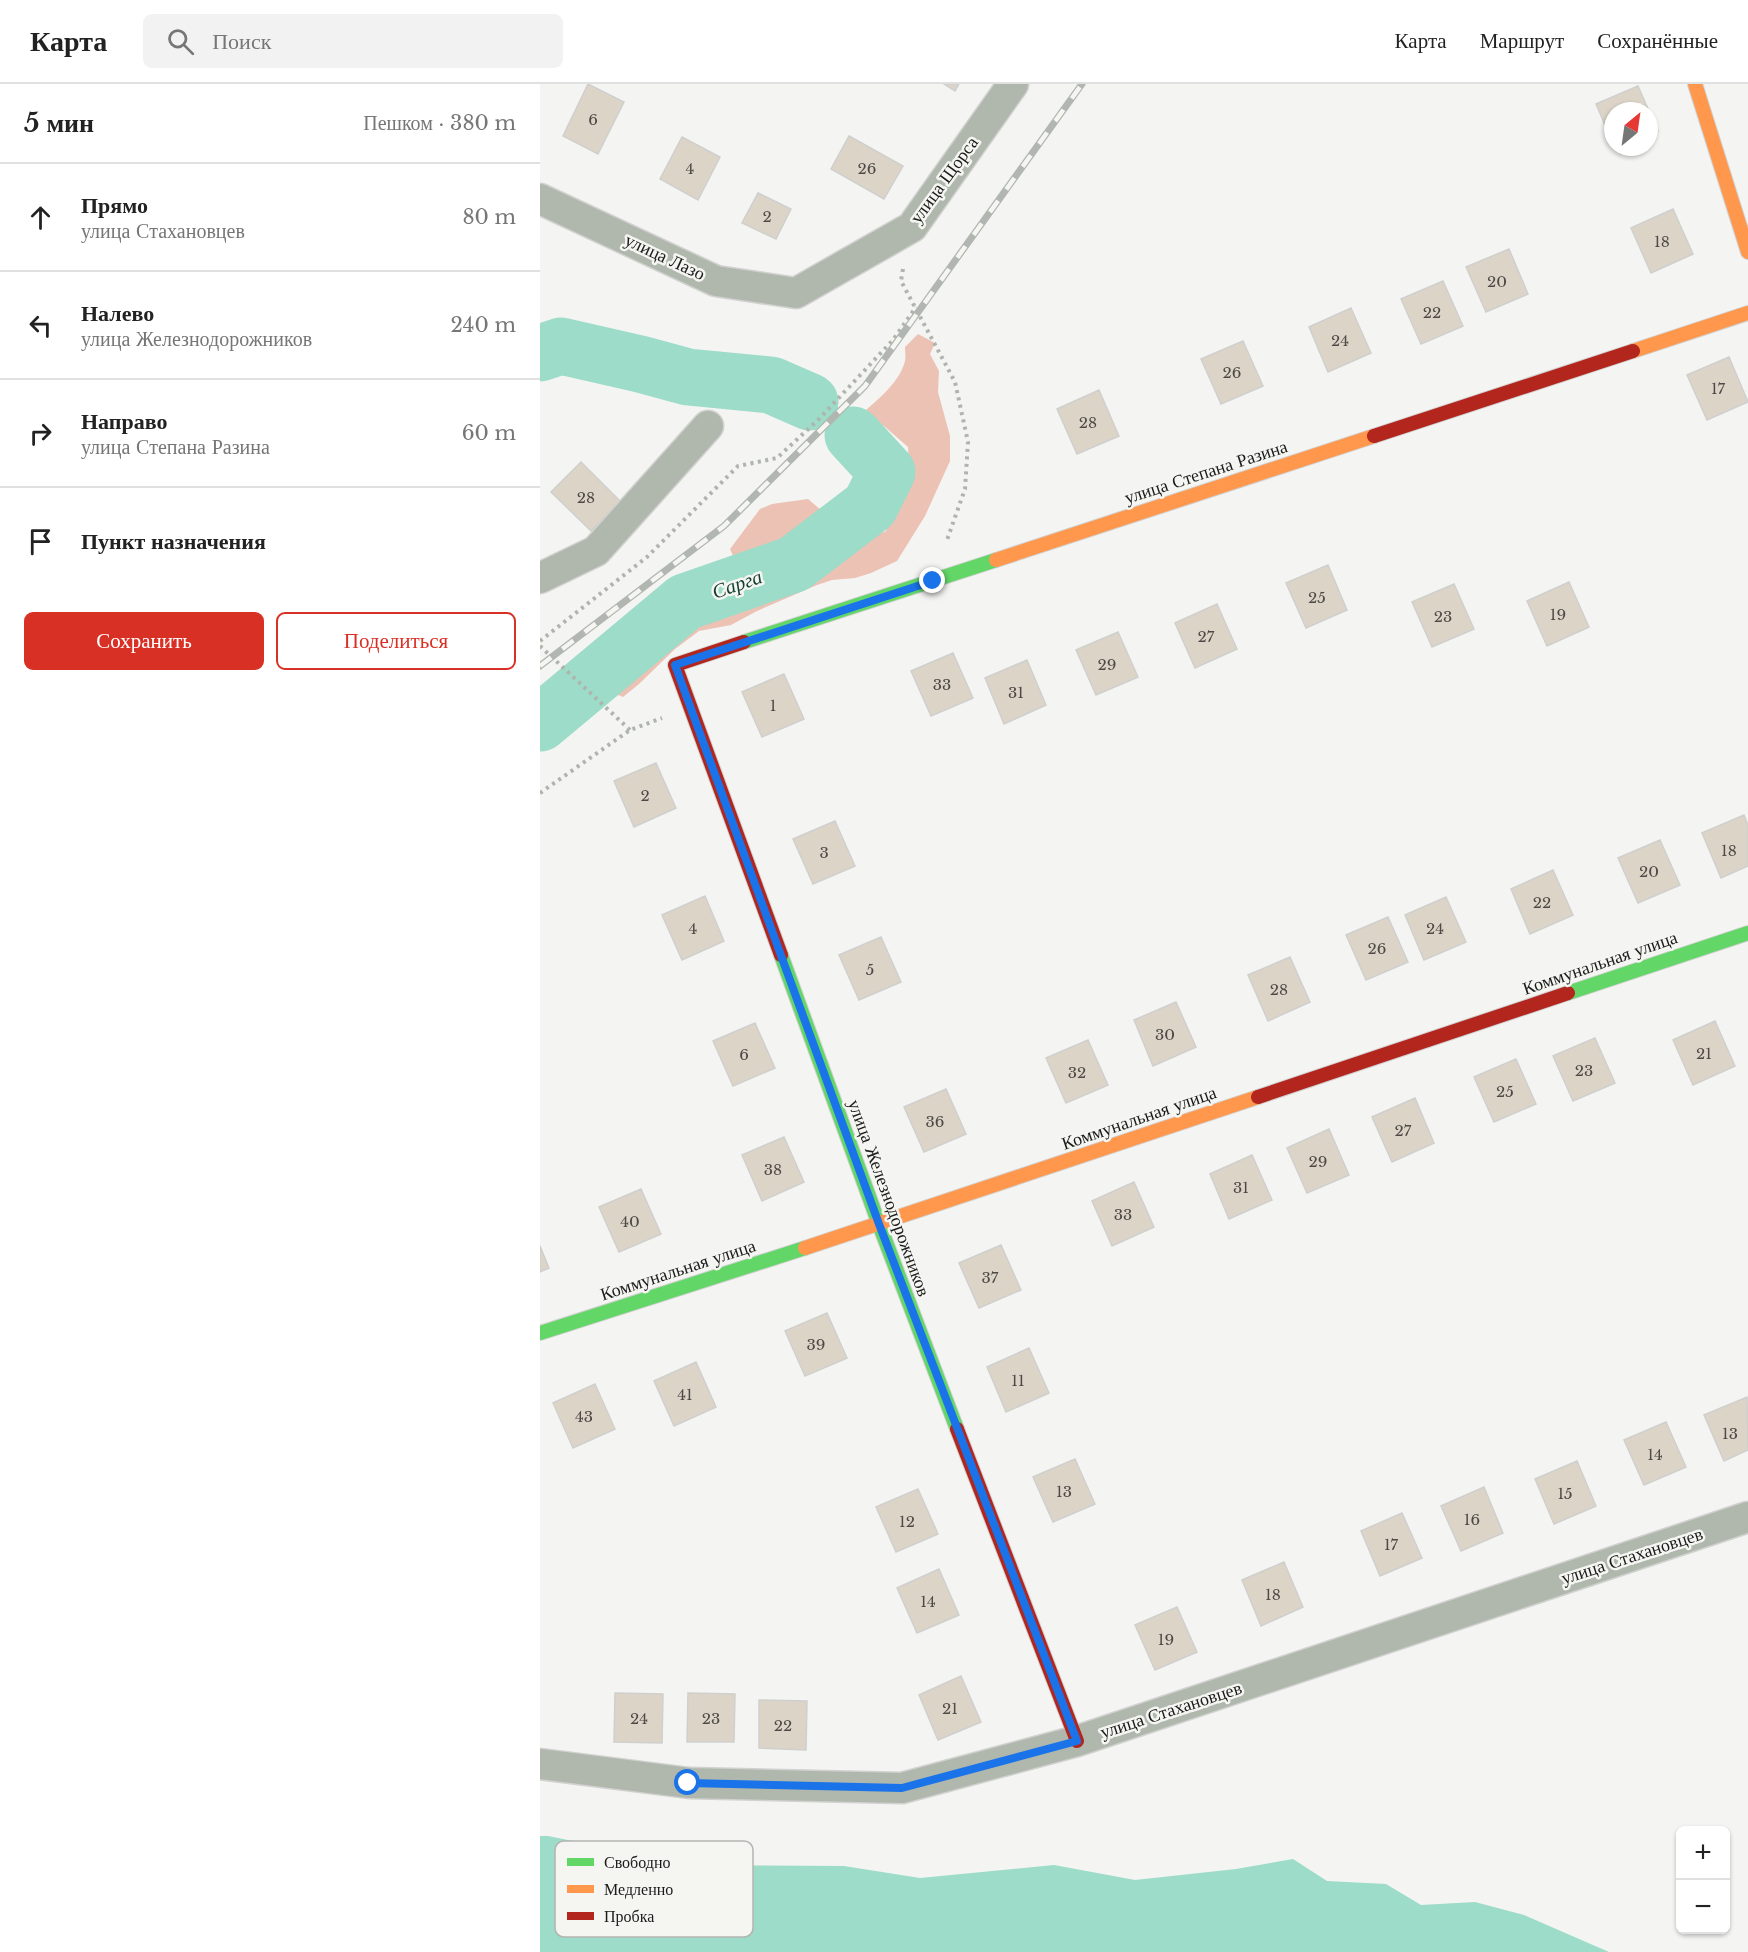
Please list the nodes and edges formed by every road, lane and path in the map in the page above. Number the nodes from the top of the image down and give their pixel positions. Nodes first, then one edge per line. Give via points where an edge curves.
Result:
1 (1013, 84) edge
2 (1695, 84) edge
3 (540, 199) edge
4 (912, 227) junction
5 (1748, 252) edge
6 (796, 293) joint
7 (915, 308) junction
8 (1748, 314) edge
9 (708, 426) dead end
10 (540, 578) edge
11 (933, 581) junction
12 (540, 641) edge
13 (540, 646) edge
14 (675, 665) joint
15 (691, 707) junction
16 (630, 730) junction
17 (540, 793) edge
18 (1748, 933) edge
19 (879, 1224) junction
20 (540, 1333) edge
21 (1748, 1517) edge
22 (1077, 1741) junction
23 (540, 1764) edge

1 - 4 street, улица Щорса
2 - 5 street
3 - 6 street, улица Лазо via 716,280
4 - 6 street, улица Щорса
4 - 7 path via 901,281
7 - 11 path via 955,382 968,442 965,489
7 - 12 path via 893,340 777,458 738,466 646,557
8 - 11 street, улица Степана Разина
9 - 10 street via 596,551
11 - 14 street, улица Степана Разина
13 - 16 path
14 - 15 street, улица Железнодорожников
15 - 16 path
15 - 19 street, улица Железнодорожников
16 - 17 path
18 - 19 street, Коммунальная улица
19 - 20 street, Коммунальная улица
19 - 22 street, улица Железнодорожников
21 - 22 street, улица Стахановцев
22 - 23 street, улица Стахановцев via 902,1788 688,1783

